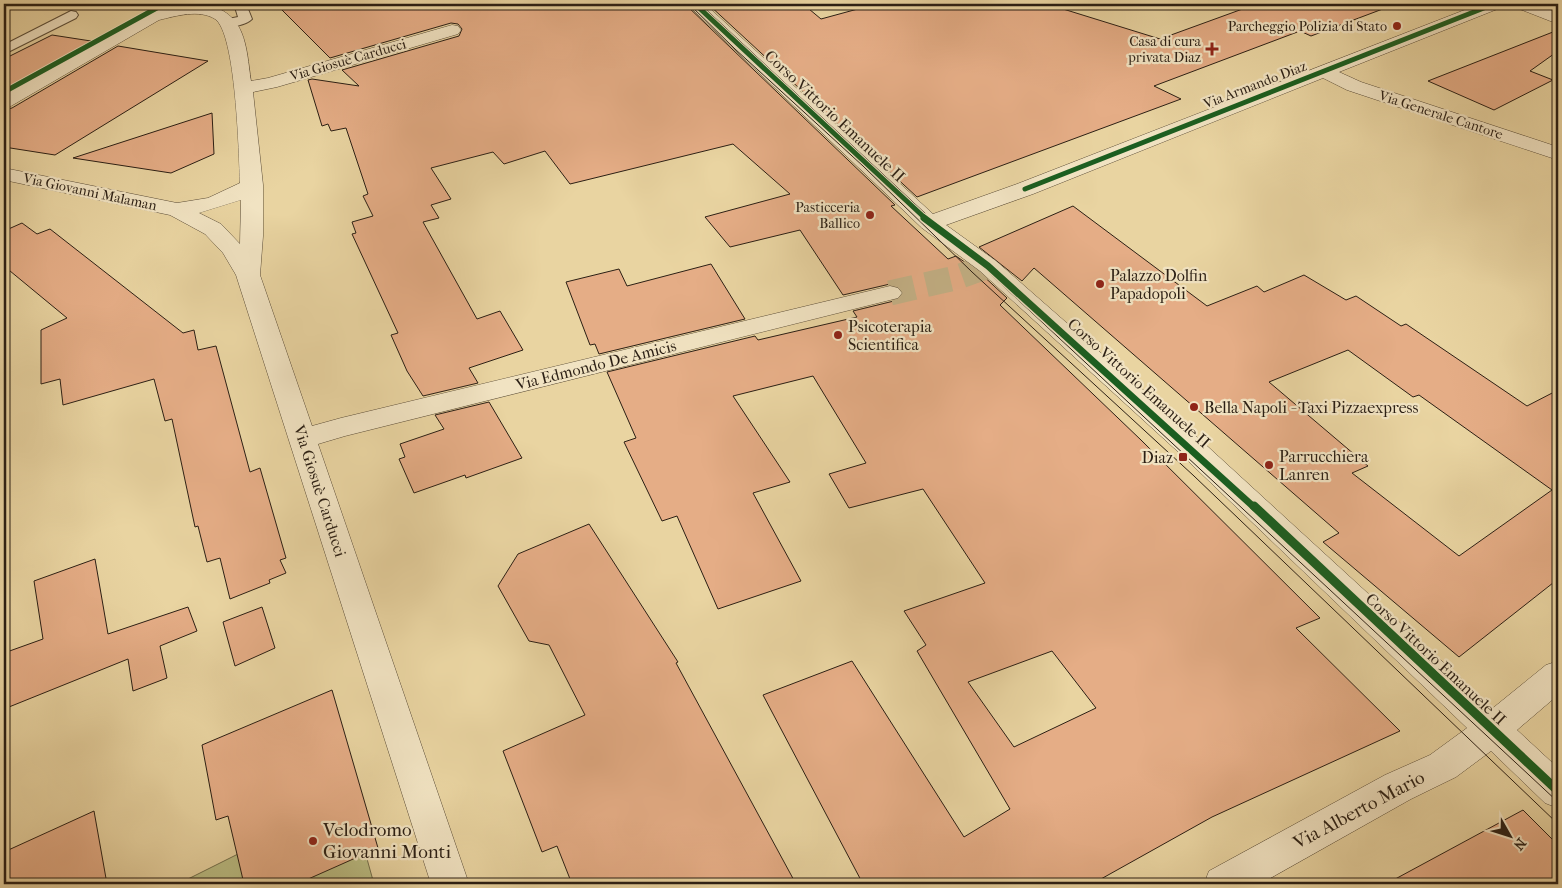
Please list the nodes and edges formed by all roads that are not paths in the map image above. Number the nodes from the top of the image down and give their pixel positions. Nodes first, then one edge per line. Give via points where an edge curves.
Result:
1 (177, 4) edge
2 (694, 4) edge
3 (1494, 4) edge
4 (1522, 4) edge
5 (234, 9) edge
6 (71, 15) dead end
7 (153, 16) junction
8 (1558, 19) edge
9 (452, 30) dead end
10 (4, 50) edge
11 (1325, 72) junction
12 (242, 88) junction
13 (4, 102) edge
14 (1558, 154) edge
15 (4, 174) edge
16 (252, 185) junction
17 (176, 210) junction
18 (930, 224) junction
19 (248, 275) junction
20 (890, 294) tunnel mouth
21 (302, 439) junction
22 (1558, 675) edge
23 (1492, 730) junction
24 (1558, 791) edge
25 (450, 884) edge
26 (1224, 884) edge

1 - 7 street
2 - 18 street, Corso Vittorio Emanuele II
3 - 11 street, Via Armando Diaz
4 - 8 street
5 - 7 street, Via Giosuè Carducci via 215,13 182,10
5 - 12 street, Via Giosuè Carducci
6 - 10 lane
7 - 13 street
9 - 12 street, Via Giosuè Carducci via 270,83
11 - 14 street, Via Generale Cantore via 1354,86
11 - 18 street, Via Armando Diaz
12 - 16 street, Via Giosuè Carducci
15 - 17 street, Via Giovanni Malaman
16 - 17 street, Via Giovanni Malaman via 222,202
16 - 19 street, Via Giosuè Carducci
17 - 19 street, Via Giovanni Malaman via 213,229 234,250
18 - 23 street, Corso Vittorio Emanuele II via 988,266 1196,452
19 - 21 street, Via Giosuè Carducci
20 - 21 street, Via Edmondo De Amicis via 358,422
21 - 25 street, Via Giosuè Carducci
22 - 23 street, Via Alberto Mario
23 - 24 street, Corso Vittorio Emanuele II
23 - 26 street, Via Alberto Mario via 1443,766 1398,787

